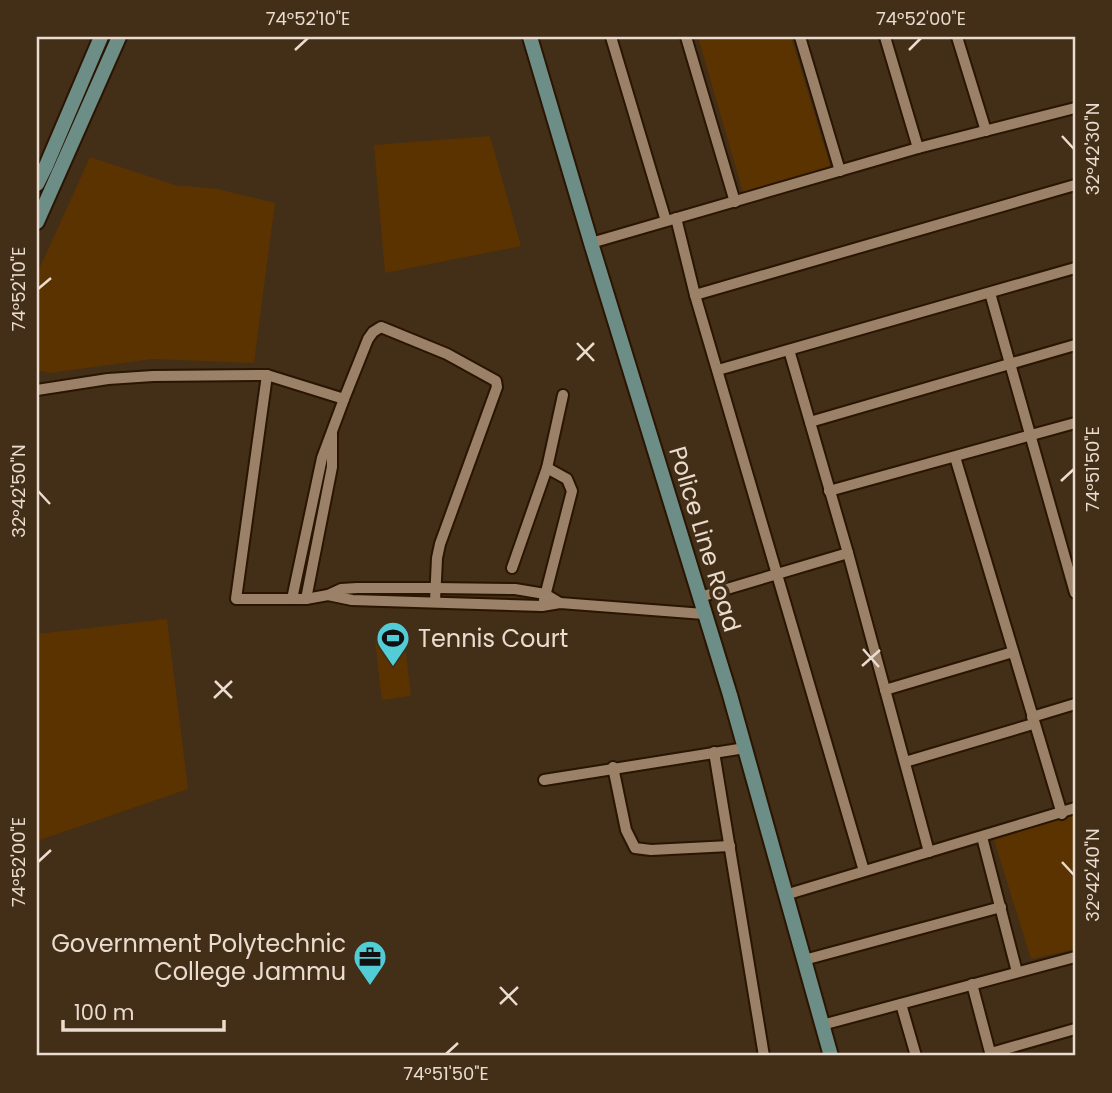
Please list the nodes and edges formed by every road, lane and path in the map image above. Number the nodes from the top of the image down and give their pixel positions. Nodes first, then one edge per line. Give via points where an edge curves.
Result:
1 (100, 37) edge
2 (119, 37) edge
3 (530, 37) edge
4 (611, 37) edge
5 (686, 37) edge
6 (800, 37) edge
7 (885, 37) edge
8 (957, 37) edge
9 (1075, 108) edge
10 (986, 131) junction
11 (918, 148) junction
12 (840, 171) junction
13 (37, 184) edge
14 (1075, 185) edge
15 (734, 202) junction
16 (671, 220) junction
17 (37, 222) edge
18 (591, 243) junction
19 (1075, 268) edge
20 (990, 293) junction
21 (695, 295) junction
22 (1075, 345) edge
23 (789, 350) junction
24 (1011, 363) junction
25 (718, 370) junction
26 (267, 375) junction
27 (37, 379) edge
28 (42, 389) edge
29 (563, 395) dead end
30 (344, 399) junction
31 (810, 422) junction
32 (1075, 423) edge
33 (332, 434) junction
34 (1032, 435) junction
35 (955, 457) junction
36 (547, 468) junction
37 (829, 492) junction
38 (848, 553) junction
39 (512, 568) dead end
40 (778, 574) junction
41 (435, 588) junction
42 (1075, 593) edge
43 (545, 594) junction
44 (328, 595) junction
45 (700, 597) junction
46 (292, 599) junction
47 (306, 599) junction
48 (435, 601) junction
49 (560, 603) junction
50 (542, 606) junction
51 (704, 614) junction
52 (1013, 652) junction
53 (885, 690) junction
54 (1075, 704) edge
55 (1032, 721) junction
56 (745, 748) junction
57 (714, 752) junction
58 (905, 762) junction
59 (613, 767) junction
60 (544, 780) dead end
61 (1075, 808) edge
62 (1062, 814) junction
63 (982, 837) junction
64 (730, 846) junction
65 (929, 852) junction
66 (864, 871) junction
67 (785, 895) junction
68 (1000, 907) junction
69 (1075, 957) edge
70 (804, 960) junction
71 (1017, 972) junction
72 (972, 984) junction
73 (901, 1004) junction
74 (822, 1025) junction
75 (1075, 1029) edge
76 (991, 1055) edge
77 (764, 1056) edge
78 (831, 1056) edge
79 (916, 1056) edge

1 - 13 main road
2 - 17 main road
3 - 18 main road, Police Line Road
4 - 16 street
5 - 15 street
6 - 12 street
7 - 11 street
8 - 10 street
9 - 10 street
10 - 11 street
11 - 12 street
12 - 15 street
14 - 21 street
15 - 16 street
16 - 18 street
16 - 21 street
18 - 45 main road, Police Line Road
19 - 20 street
20 - 23 street
20 - 24 street
21 - 25 street
22 - 24 street
23 - 25 street
23 - 31 street
24 - 31 street
24 - 34 street
25 - 40 street
26 - 28 street via 153,376
26 - 30 street
26 - 46 street via 236,599
27 - 28 street
29 - 36 street
30 - 33 street
30 - 41 street via 368,339 381,327 447,354 496,381 440,544
31 - 37 street
32 - 34 street
33 - 46 street via 316,482
33 - 47 street via 332,467
34 - 35 street
34 - 42 street
35 - 37 street
35 - 52 street
36 - 39 street
36 - 43 street via 567,479 572,491
37 - 38 street
38 - 40 street
38 - 53 street
40 - 45 street
40 - 66 street
41 - 43 street
41 - 44 street via 341,589
41 - 48 street
43 - 49 street
43 - 50 street
44 - 47 street
44 - 48 street via 352,600
45 - 51 main road, Police Line Road
46 - 47 street
48 - 50 street
49 - 50 street
49 - 51 street
51 - 56 main road, Police Line Road
52 - 53 street
52 - 55 street
53 - 58 street
54 - 55 street
55 - 58 street
55 - 62 street
56 - 57 street
56 - 67 main road, Police Line Road
57 - 59 street
57 - 64 street
58 - 65 street
59 - 60 street
59 - 64 street via 625,830 635,848
61 - 62 street
62 - 63 street
63 - 65 street
63 - 68 street
64 - 77 street
65 - 66 street
66 - 67 street
67 - 70 main road, Police Line Road
68 - 70 street
68 - 71 street
69 - 71 street
70 - 74 main road, Police Line Road
71 - 72 street
72 - 73 street
72 - 76 street
73 - 74 street
73 - 79 street
74 - 78 main road, Police Line Road
75 - 76 street

